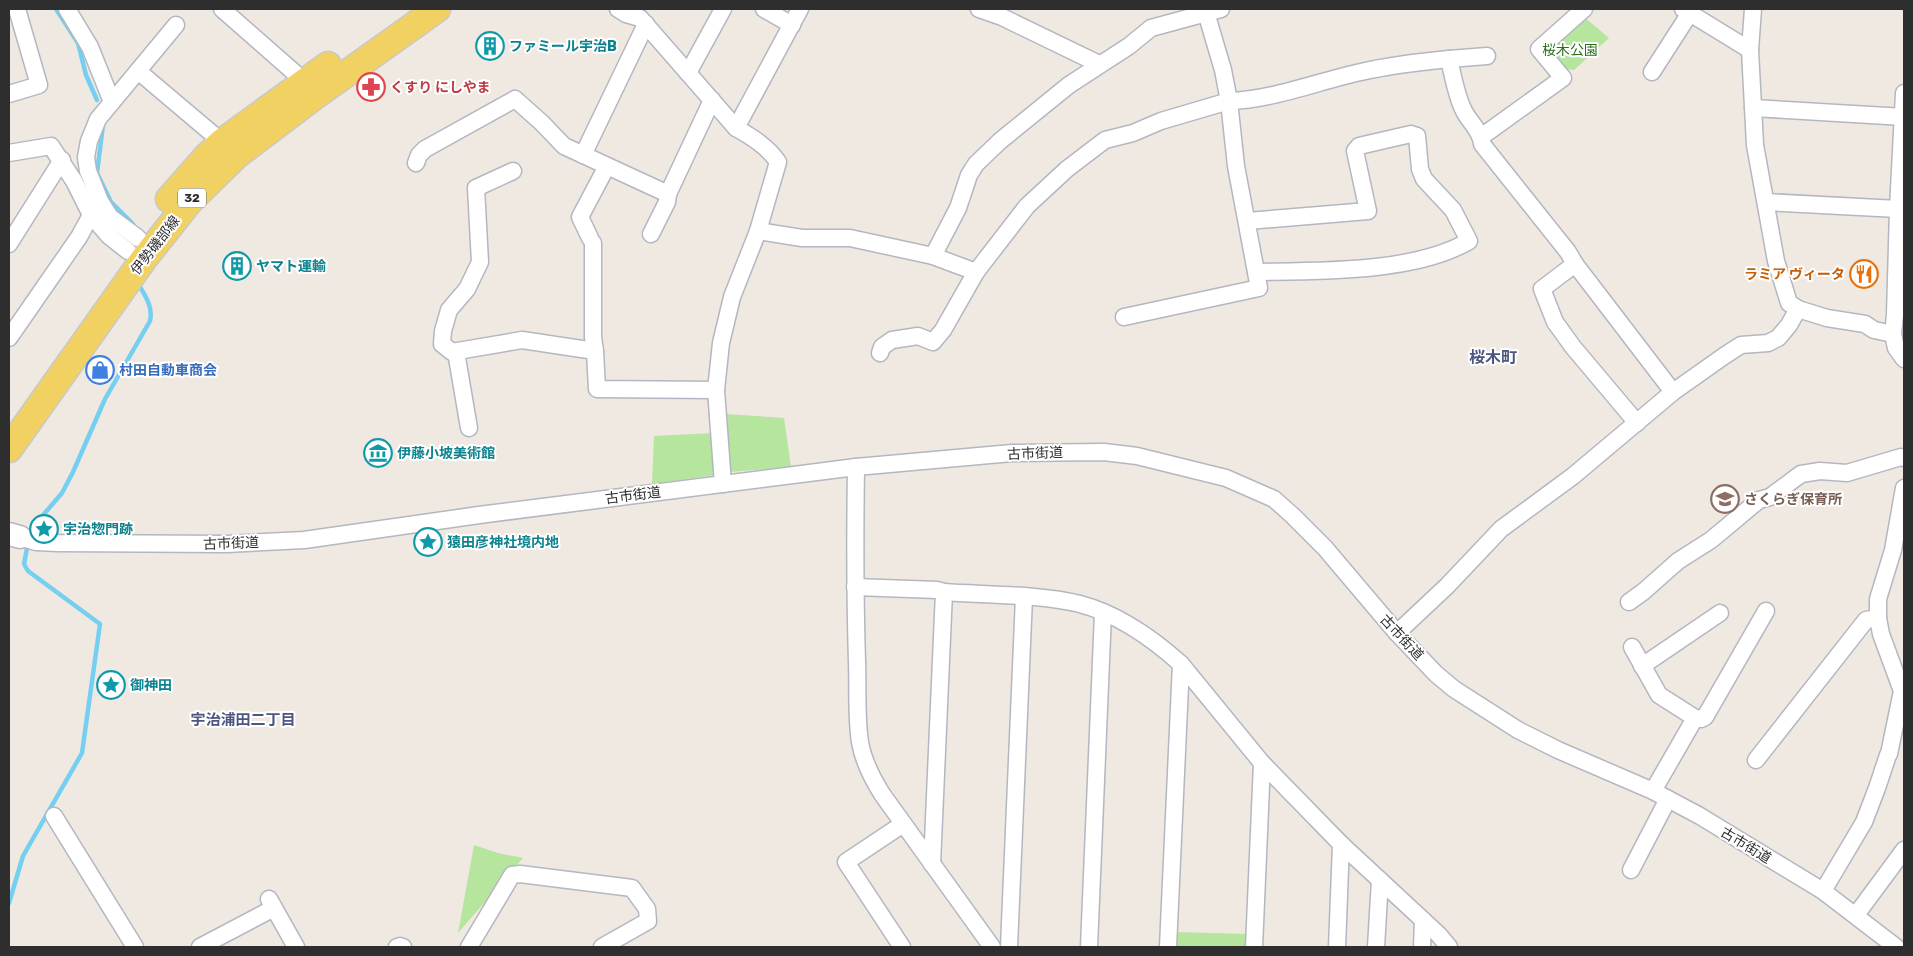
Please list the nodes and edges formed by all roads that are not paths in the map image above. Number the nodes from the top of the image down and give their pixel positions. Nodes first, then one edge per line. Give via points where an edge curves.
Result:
1 (17, 9) edge
2 (67, 9) edge
3 (222, 9) edge
4 (408, 9) edge
5 (437, 9) edge
6 (618, 9) edge
7 (724, 9) edge
8 (764, 9) edge
9 (800, 9) edge
10 (979, 9) edge
11 (1584, 9) edge
12 (1753, 9) edge
13 (1211, 10) edge
14 (1687, 11) edge
15 (644, 17) edge
16 (176, 25) dead end
17 (792, 25) junction
18 (1750, 50) junction
19 (1487, 56) dead end
20 (1449, 59) junction
21 (1100, 64) junction
22 (138, 71) junction
23 (1652, 72) dead end
24 (688, 73) junction
25 (309, 89) junction
26 (1904, 93) edge
27 (9, 94) edge
28 (712, 100) junction
29 (1229, 101) junction
30 (112, 102) junction
31 (1753, 108) junction
32 (1904, 117) edge
33 (736, 128) junction
34 (1481, 138) junction
35 (222, 142) junction
36 (10, 154) edge
37 (583, 155) junction
38 (62, 160) junction
39 (416, 163) dead end
40 (607, 166) junction
41 (513, 171) dead end
42 (668, 194) junction
43 (1766, 202) junction
44 (1898, 209) junction
45 (91, 215) junction
46 (1247, 222) junction
47 (758, 231) junction
48 (651, 234) dead end
49 (9, 244) edge
50 (133, 245) junction
51 (933, 256) junction
52 (1574, 264) junction
53 (976, 272) junction
54 (1256, 272) junction
55 (1798, 309) junction
56 (1124, 317) dead end
57 (1893, 334) junction
58 (9, 338) edge
59 (595, 351) junction
60 (456, 352) junction
61 (880, 353) dead end
62 (1904, 358) edge
63 (716, 390) junction
64 (1673, 392) junction
65 (9, 420) edge
66 (1637, 423) junction
67 (469, 428) dead end
68 (9, 449) edge
69 (1904, 458) edge
70 (856, 467) junction
71 (723, 484) junction
72 (1904, 488) edge
73 (14, 535) edge
74 (854, 586) junction
75 (944, 592) junction
76 (1024, 597) junction
77 (1629, 602) dead end
78 (1766, 611) dead end
79 (1103, 613) junction
80 (1720, 614) dead end
81 (1878, 618) junction
82 (1396, 633) junction
83 (1632, 647) dead end
84 (1181, 664) junction
85 (1642, 666) junction
86 (1695, 718) junction
87 (1756, 760) dead end
88 (1262, 763) junction
89 (1653, 791) junction
90 (1668, 799) junction
91 (54, 816) dead end
92 (904, 824) junction
93 (1341, 844) junction
94 (1904, 850) edge
95 (932, 864) junction
96 (1631, 870) dead end
97 (1380, 880) junction
98 (1823, 892) junction
99 (1856, 916) junction
100 (1423, 920) junction
101 (135, 947) edge
102 (200, 947) edge
103 (296, 947) edge
104 (397, 947) edge
105 (403, 947) edge
106 (469, 947) edge
107 (602, 947) edge
108 (902, 947) edge
109 (992, 947) edge
110 (1009, 947) edge
111 (1089, 947) edge
112 (1168, 947) edge
113 (1254, 947) edge
114 (1337, 947) edge
115 (1376, 947) edge
116 (1422, 947) edge
117 (1449, 947) edge
118 (1896, 947) edge

1 - 27 street via 39,85
2 - 30 street via 90,48
3 - 25 street
4 - 25 main road, 伊勢磯部線 / 32
5 - 25 main road, 伊勢磯部線 / 32
6 - 15 street
7 - 24 street
8 - 17 street
9 - 17 street
10 - 21 street
11 - 34 street via 1539,49 1563,78
12 - 18 street
13 - 21 street via 1152,28
13 - 29 street
14 - 18 street
14 - 23 street
15 - 24 street
15 - 37 street
16 - 22 street
17 - 33 street
18 - 31 street
19 - 20 street
20 - 29 street via 1399,64
20 - 34 street via 1464,112
21 - 51 street via 1042,105 976,164
22 - 30 street
22 - 35 street
24 - 28 street
25 - 35 main road, 伊勢磯部線 / 32
25 - 68 main road, 伊勢磯部線 / 32 via 188,202
26 - 32 street
28 - 33 street
28 - 42 street
29 - 46 street via 1236,166
29 - 53 street via 1105,140 1067,168 1027,206
30 - 50 street via 98,119 89,141 88,171 100,201
31 - 32 street
31 - 43 street via 1755,145
32 - 44 street
33 - 47 street via 766,148 778,162
34 - 52 street via 1482,144 1568,252
35 - 50 main road, 伊勢磯部線 / 32 via 170,198
36 - 38 street via 51,146
37 - 39 street via 564,146 515,99 425,150
37 - 40 street
38 - 45 street
38 - 49 street
40 - 42 street
40 - 59 street via 580,218 592,241
41 - 60 street via 476,188 480,262 467,289 449,310 443,331 442,344
42 - 48 street
43 - 44 street
43 - 55 street via 1783,288 1789,303
44 - 57 street
45 - 50 street via 109,236
45 - 58 street
46 - 54 street
46 - 54 street via 1368,211 1355,151 1359,146 1411,134 1417,136 1424,178 1453,210 1469,241 1429,257 1390,265 1341,271
47 - 51 street via 802,238 850,238
47 - 63 street via 732,297 721,343
50 - 65 main road, 伊勢磯部線 / 32
51 - 53 street
52 - 64 street
52 - 66 street via 1542,289 1555,322
53 - 61 street via 933,342 918,336 892,340 886,342
54 - 56 street via 1258,288
55 - 57 street via 1866,324 1874,330
55 - 64 street via 1778,338 1768,344 1741,345
57 - 62 street via 1896,348
59 - 60 street via 522,340
59 - 63 street via 598,389
60 - 67 street
63 - 71 street
64 - 66 street
66 - 82 street via 1502,529
69 - 77 street via 1847,473 1820,471 1801,474 1770,497 1759,500
70 - 71 street, 古市街道
70 - 74 street
70 - 82 street, 古市街道 via 1012,453 1104,452 1136,456 1226,478 1274,499 1292,515 1325,548
71 - 73 street, 古市街道 via 304,540 227,544 58,543 36,542
72 - 81 street via 1878,599
74 - 75 street
74 - 92 street via 860,742 871,777
75 - 76 street
75 - 95 street
76 - 79 street via 1080,604
76 - 110 street
78 - 86 street via 1705,717
79 - 84 street via 1144,634
79 - 111 street
80 - 85 street
81 - 87 street via 1866,620
81 - 98 street via 1902,691 1899,710 1889,754 1864,822
82 - 89 street, 古市街道 via 1454,689 1518,730
83 - 85 street
84 - 88 street
84 - 112 street
85 - 86 street via 1660,694
86 - 89 street
88 - 93 street
88 - 113 street
89 - 90 street, 古市街道
90 - 96 street
90 - 98 street, 古市街道
91 - 101 street
92 - 95 street
92 - 108 street via 846,862
93 - 97 street
93 - 114 street
94 - 99 street
95 - 109 street
97 - 100 street
97 - 115 street
98 - 99 street, 古市街道
99 - 118 street, 古市街道
100 - 116 street
100 - 117 street
102 - 103 street via 272,904
104 - 105 street
106 - 107 street via 512,875 520,874 632,888 646,909 648,921

